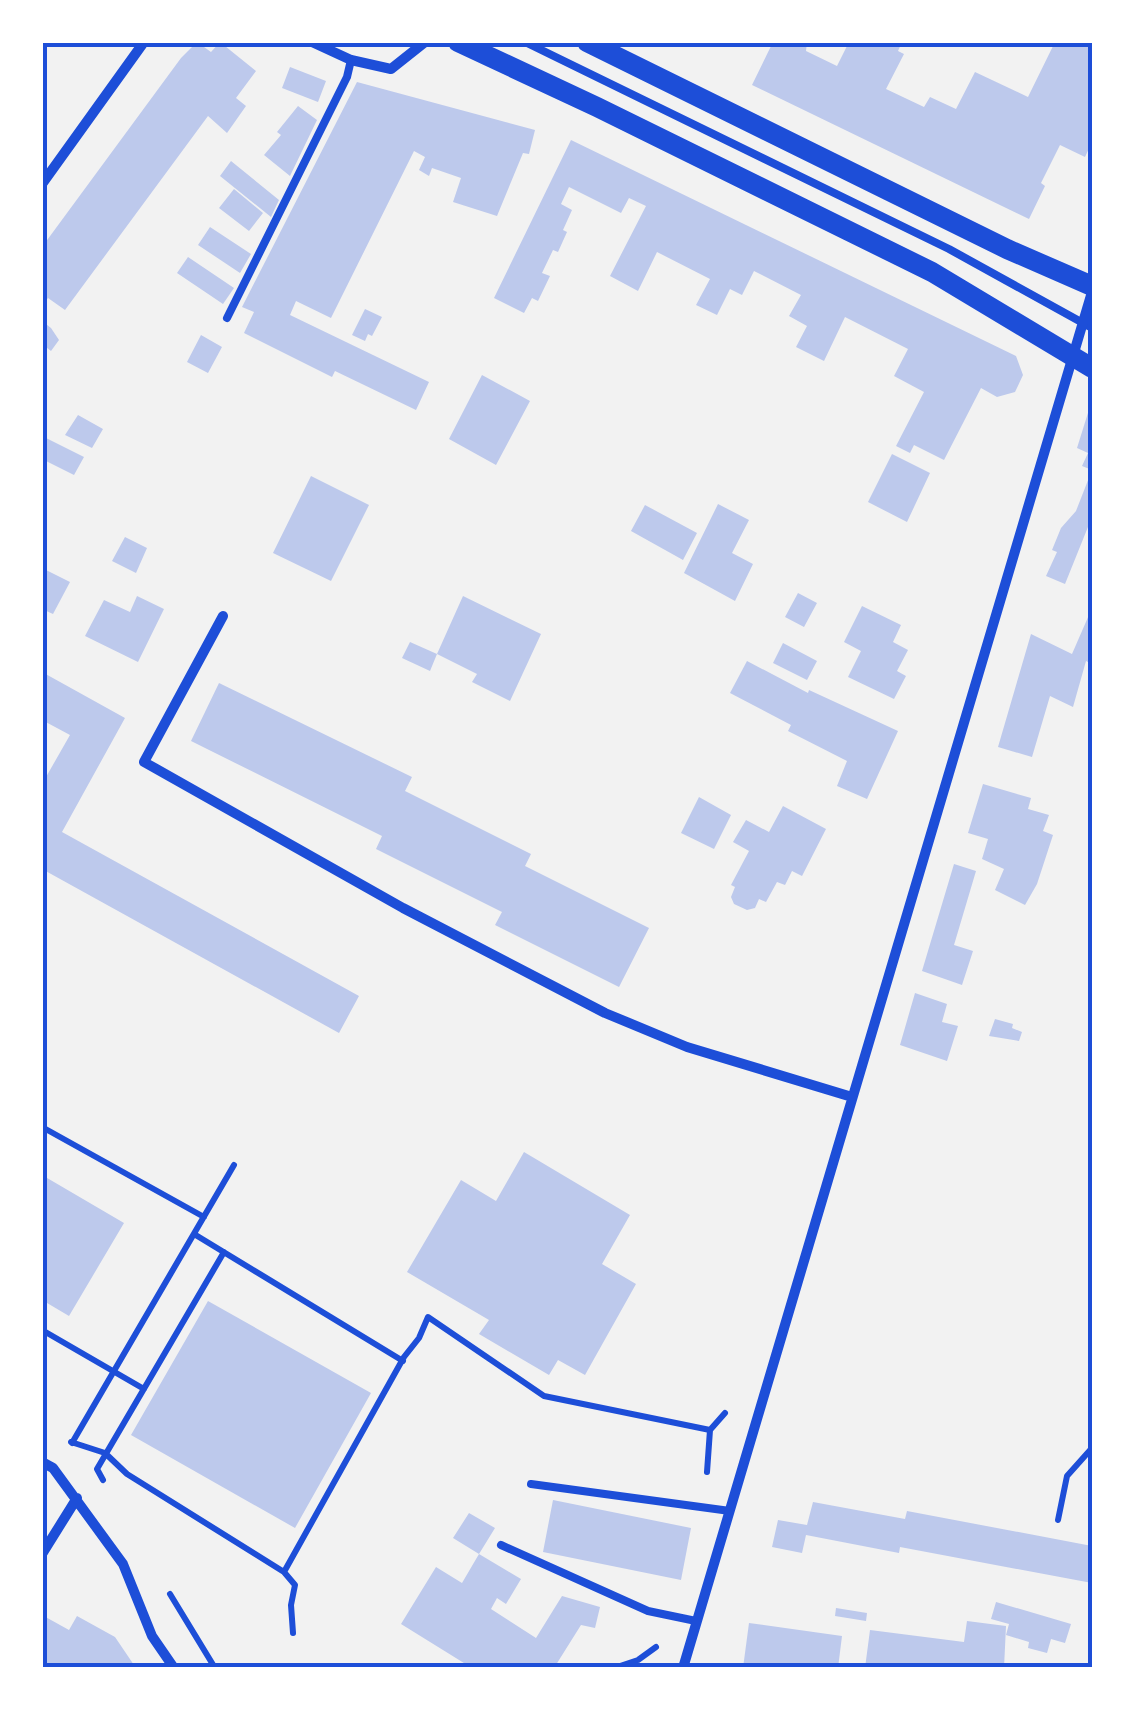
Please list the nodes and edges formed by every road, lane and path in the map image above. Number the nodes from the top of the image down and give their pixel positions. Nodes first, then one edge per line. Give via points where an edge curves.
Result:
1 (144, 42) edge
2 (312, 42) edge
3 (425, 42) edge
4 (458, 42) edge
5 (526, 42) edge
6 (587, 42) edge
7 (351, 60) junction
8 (42, 184) edge
9 (1092, 289) edge
10 (227, 318) dead end
11 (1088, 326) edge
12 (1083, 364) edge
13 (223, 616) dead end
14 (852, 1097) junction
15 (42, 1128) edge
16 (234, 1166) dead end
17 (204, 1217) junction
18 (194, 1234) junction
19 (224, 1252) junction
20 (42, 1330) edge
21 (403, 1361) junction
22 (114, 1372) junction
23 (144, 1389) junction
24 (732, 1401) dead end
25 (72, 1443) junction
26 (1092, 1448) edge
27 (105, 1453) junction
28 (48, 1465) edge
29 (531, 1484) dead end
30 (106, 1485) dead end
31 (76, 1498) junction
32 (730, 1511) junction
33 (1058, 1520) dead end
34 (501, 1546) dead end
35 (42, 1554) edge
36 (284, 1572) junction
37 (164, 1583) dead end
38 (696, 1622) junction
39 (293, 1633) dead end
40 (174, 1668) edge
41 (214, 1668) edge
42 (683, 1668) edge

1 - 8 street
2 - 7 street
3 - 7 street via 391,69
4 - 12 main road via 932,272
5 - 11 lane via 949,249
6 - 9 main road
7 - 10 lane
9 - 11 street
11 - 12 street
12 - 14 street
13 - 14 street via 144,762 605,1013 687,1047
14 - 32 street
15 - 17 path
16 - 17 path
17 - 18 path
18 - 19 path
18 - 22 path
19 - 21 path
19 - 23 path
20 - 22 path
21 - 24 path via 428,1317 544,1396 710,1430
21 - 36 path
22 - 23 path
22 - 25 path
23 - 27 path
25 - 27 path
25 - 28 path
26 - 33 path via 1067,1476
27 - 30 path via 96,1469
27 - 36 path
28 - 31 street
29 - 32 lane
31 - 35 street
31 - 40 street via 123,1564 152,1636
32 - 38 street
34 - 38 lane via 648,1612
36 - 39 path via 295,1585
37 - 41 path
38 - 42 street

